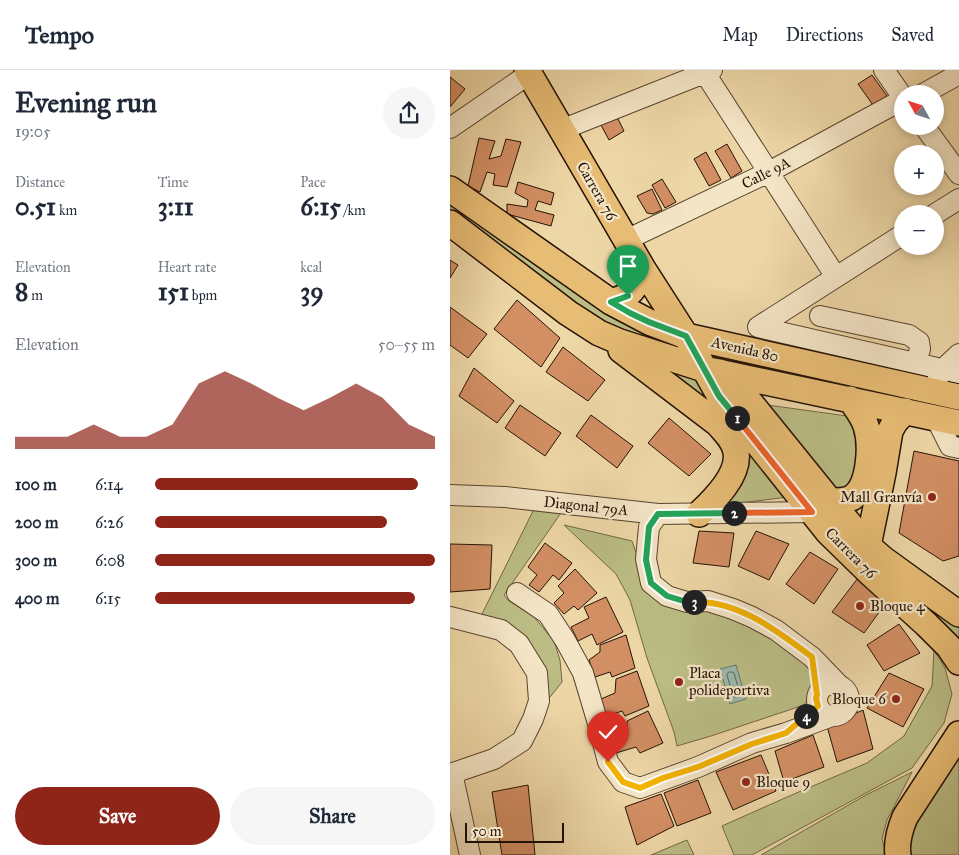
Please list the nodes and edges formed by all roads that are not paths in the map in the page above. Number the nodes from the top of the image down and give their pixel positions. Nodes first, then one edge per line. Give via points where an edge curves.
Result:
1 (884, 70) edge
2 (706, 71) edge
3 (528, 72) edge
4 (959, 74) edge
5 (894, 85) edge
6 (939, 85) edge
7 (894, 104) edge
8 (450, 128) edge
9 (562, 130) junction
10 (931, 135) edge
11 (769, 172) junction
12 (959, 174) edge
13 (450, 189) edge
14 (959, 199) edge
15 (944, 208) edge
16 (450, 223) edge
17 (626, 240) junction
18 (894, 240) edge
19 (643, 268) junction
20 (836, 277) junction
21 (611, 302) junction
22 (820, 316) dead end
23 (599, 333) junction
24 (686, 336) junction
25 (959, 354) edge
26 (916, 363) junction
27 (713, 371) junction
28 (945, 377) edge
29 (959, 396) edge
30 (850, 399) junction
31 (905, 411) junction
32 (948, 420) edge
33 (959, 448) edge
34 (450, 495) edge
35 (821, 506) junction
36 (658, 514) junction
37 (699, 514) junction
38 (868, 546) junction
39 (517, 593) dead end
40 (959, 614) edge
41 (450, 617) edge
42 (812, 657) junction
43 (959, 662) edge
44 (838, 684) junction
45 (822, 706) junction
46 (959, 734) edge
47 (451, 773) edge
48 (470, 855) edge
49 (898, 855) edge

1 - 5 street
2 - 9 street
2 - 11 street
3 - 8 street
3 - 9 main road, Carrera 76
4 - 6 street
7 - 11 street, Calle 9A
9 - 17 main road, Carrera 76
10 - 12 street
11 - 17 street, Calle 9A
11 - 20 street
13 - 21 main road, Avenida 80
14 - 15 street
16 - 23 main road, Avenida 80
17 - 19 main road, Carrera 76
18 - 20 street
19 - 21 main road via 628,296
19 - 24 main road, Carrera 76
20 - 26 street via 758,327
21 - 24 main road, Avenida 80 via 649,322
22 - 26 street via 909,335 919,342
23 - 27 main road, Avenida 80 via 639,349
23 - 37 main road via 728,434 736,451 734,468 716,498
24 - 27 main road, Carrera 76
24 - 28 main road, Avenida 80
25 - 28 street
26 - 28 street
27 - 30 main road, Avenida 80
27 - 35 main road, Carrera 76 via 749,402
28 - 29 main road, Avenida 80
30 - 31 main road, Avenida 80
30 - 35 main road via 866,426 870,440 864,481 852,498
31 - 32 main road, Avenida 80
31 - 38 main road via 890,432
32 - 33 street via 950,446
34 - 36 street, Diagonal 79A via 505,497
35 - 37 street, Diagonal 79A
35 - 38 main road, Carrera 76
35 - 43 main road, Carrera 76 via 844,548 939,637
36 - 37 street, Diagonal 79A
36 - 42 street via 649,527 646,560 651,583 667,596 687,602 708,601 752,617
38 - 40 main road, Carrera 76
39 - 45 street via 548,614 565,640 583,673 608,762 623,782 640,788 698,767 786,733
41 - 47 street via 501,630 519,644 537,673 538,701 522,741 494,759
42 - 44 street
42 - 45 street
44 - 45 street via 823,686
44 - 45 street via 846,690 848,705 842,713
46 - 49 main road via 905,817
47 - 48 street

